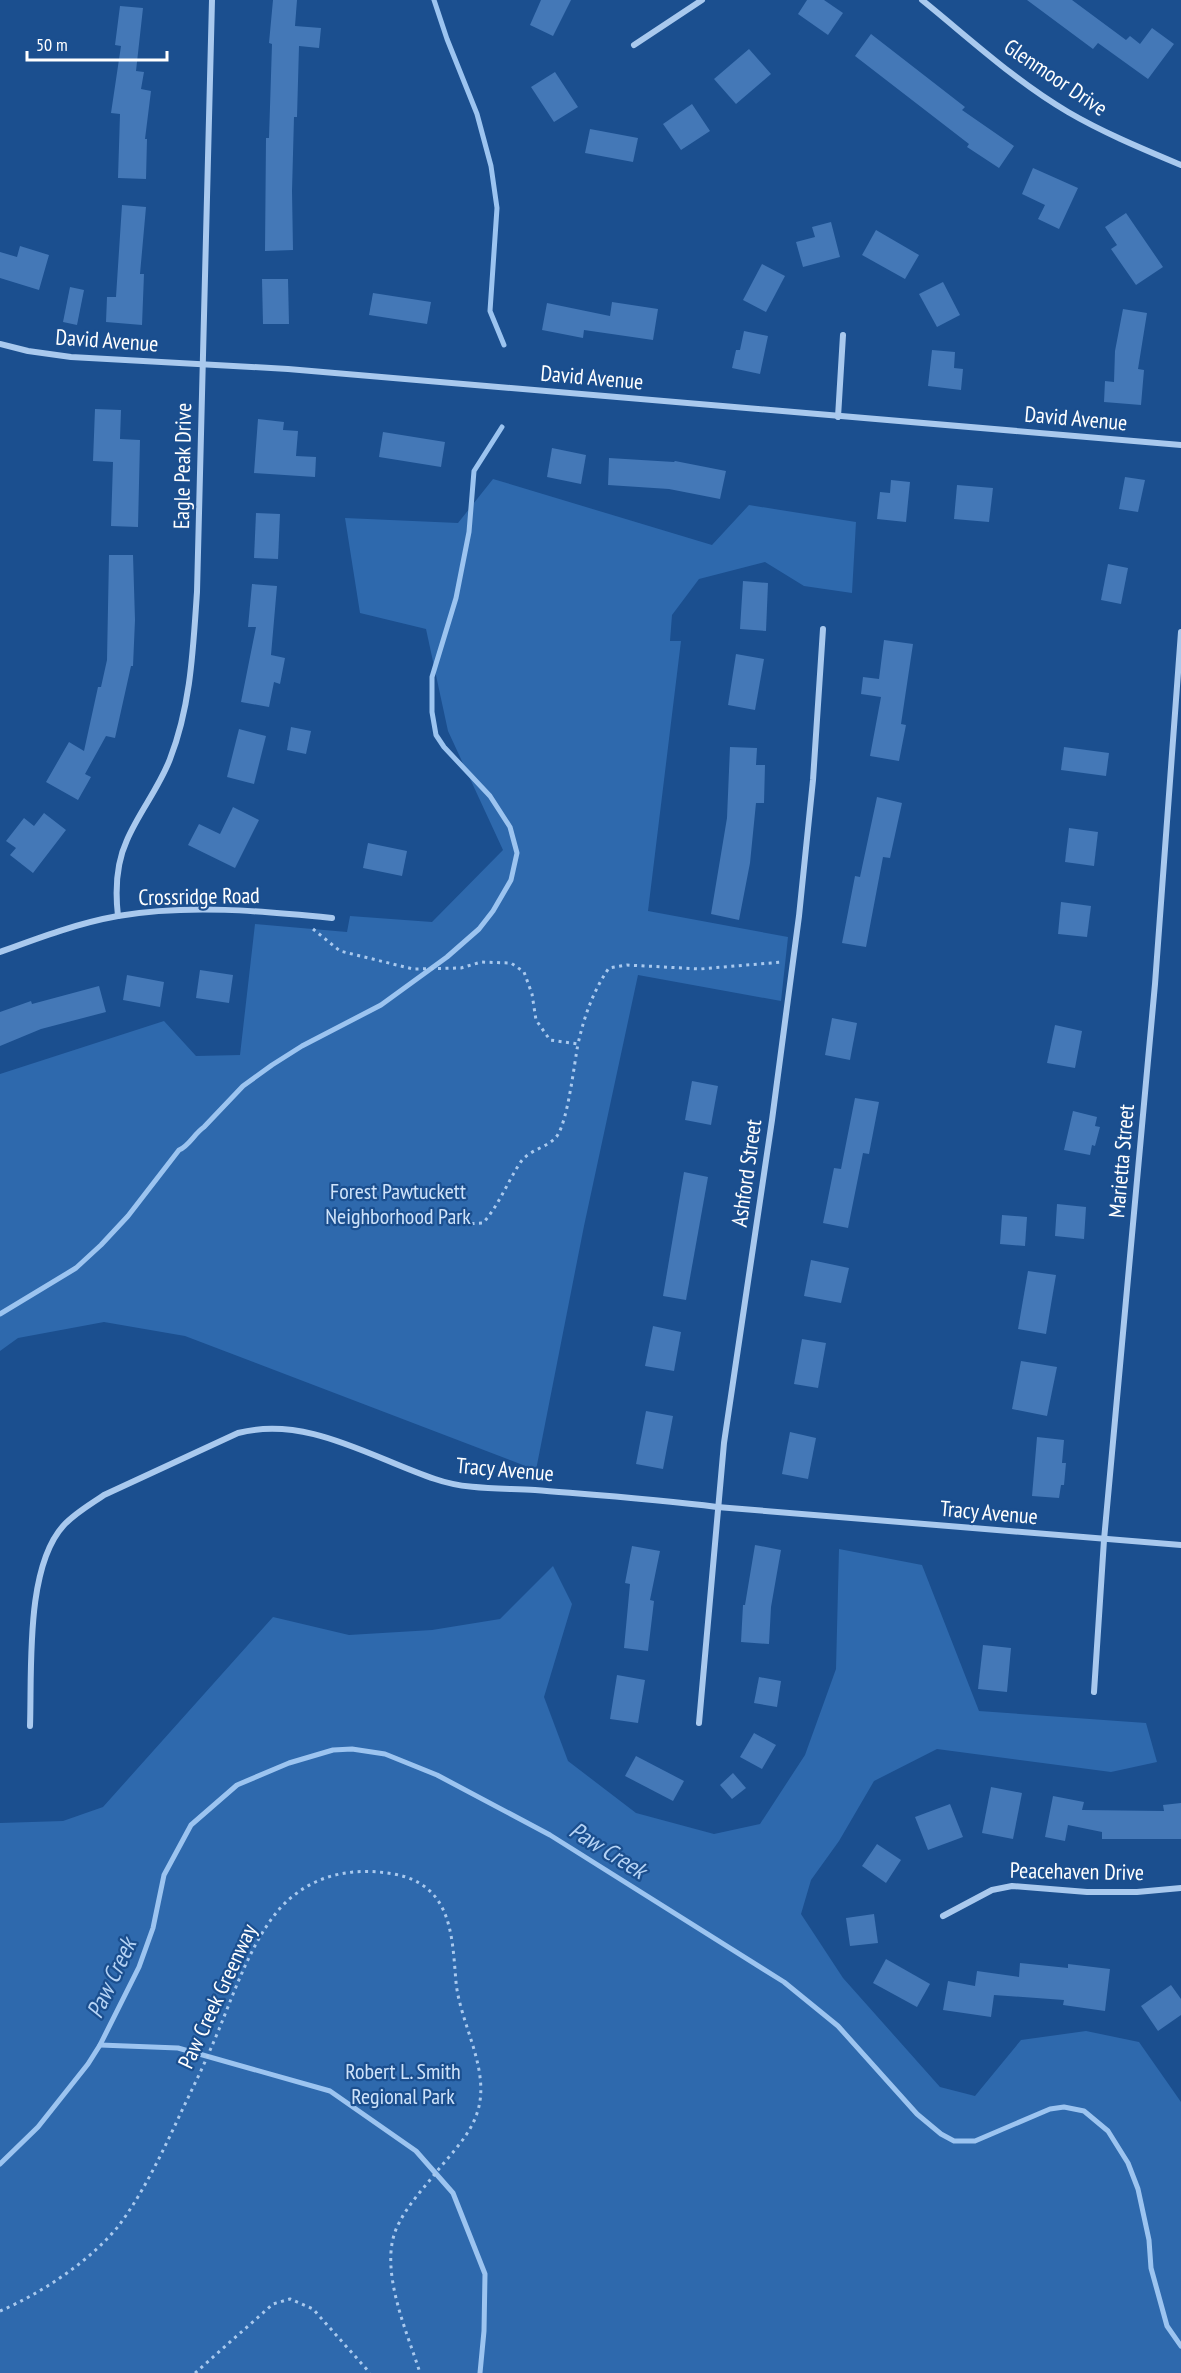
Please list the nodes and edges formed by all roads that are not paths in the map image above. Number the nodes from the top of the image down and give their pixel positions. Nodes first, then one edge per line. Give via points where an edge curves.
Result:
1 (212, 0) edge
2 (702, 0) edge
3 (922, 0) edge
4 (633, 45) dead end
5 (1181, 165) edge
6 (843, 335) dead end
7 (0, 344) edge
8 (203, 364) junction
9 (838, 417) junction
10 (1181, 445) edge
11 (823, 628) dead end
12 (1181, 632) edge
13 (118, 916) junction
14 (332, 918) dead end
15 (0, 952) edge
16 (717, 1507) junction
17 (1104, 1540) junction
18 (1181, 1545) edge
19 (1094, 1692) dead end
20 (699, 1723) dead end
21 (30, 1726) dead end
22 (1181, 1888) edge
23 (943, 1916) dead end

1 - 8 street, Eagle Peak Drive
2 - 4 street
3 - 5 street, Glenmoor Drive via 1025,84 1068,112
6 - 9 street
7 - 8 street, David Avenue via 71,357
8 - 9 street, David Avenue
8 - 13 street, Eagle Peak Drive via 197,592 189,693 170,759 123,850 117,873
9 - 10 street, David Avenue
11 - 16 street, Ashford Street via 813,780 793,962
12 - 17 street, Marietta Street via 1154,995
13 - 14 street, Crossridge Road via 196,909
13 - 15 street, Crossridge Road
16 - 17 street, Tracy Avenue
16 - 20 street, Ashford Street
16 - 21 street, Tracy Avenue via 455,1484 300,1430 264,1428 238,1432 105,1495 64,1525 52,1542 37,1583
17 - 18 street, Tracy Avenue
17 - 19 street, Marietta Street
22 - 23 street, Peacehaven Drive via 1097,1892 1011,1886 992,1890

